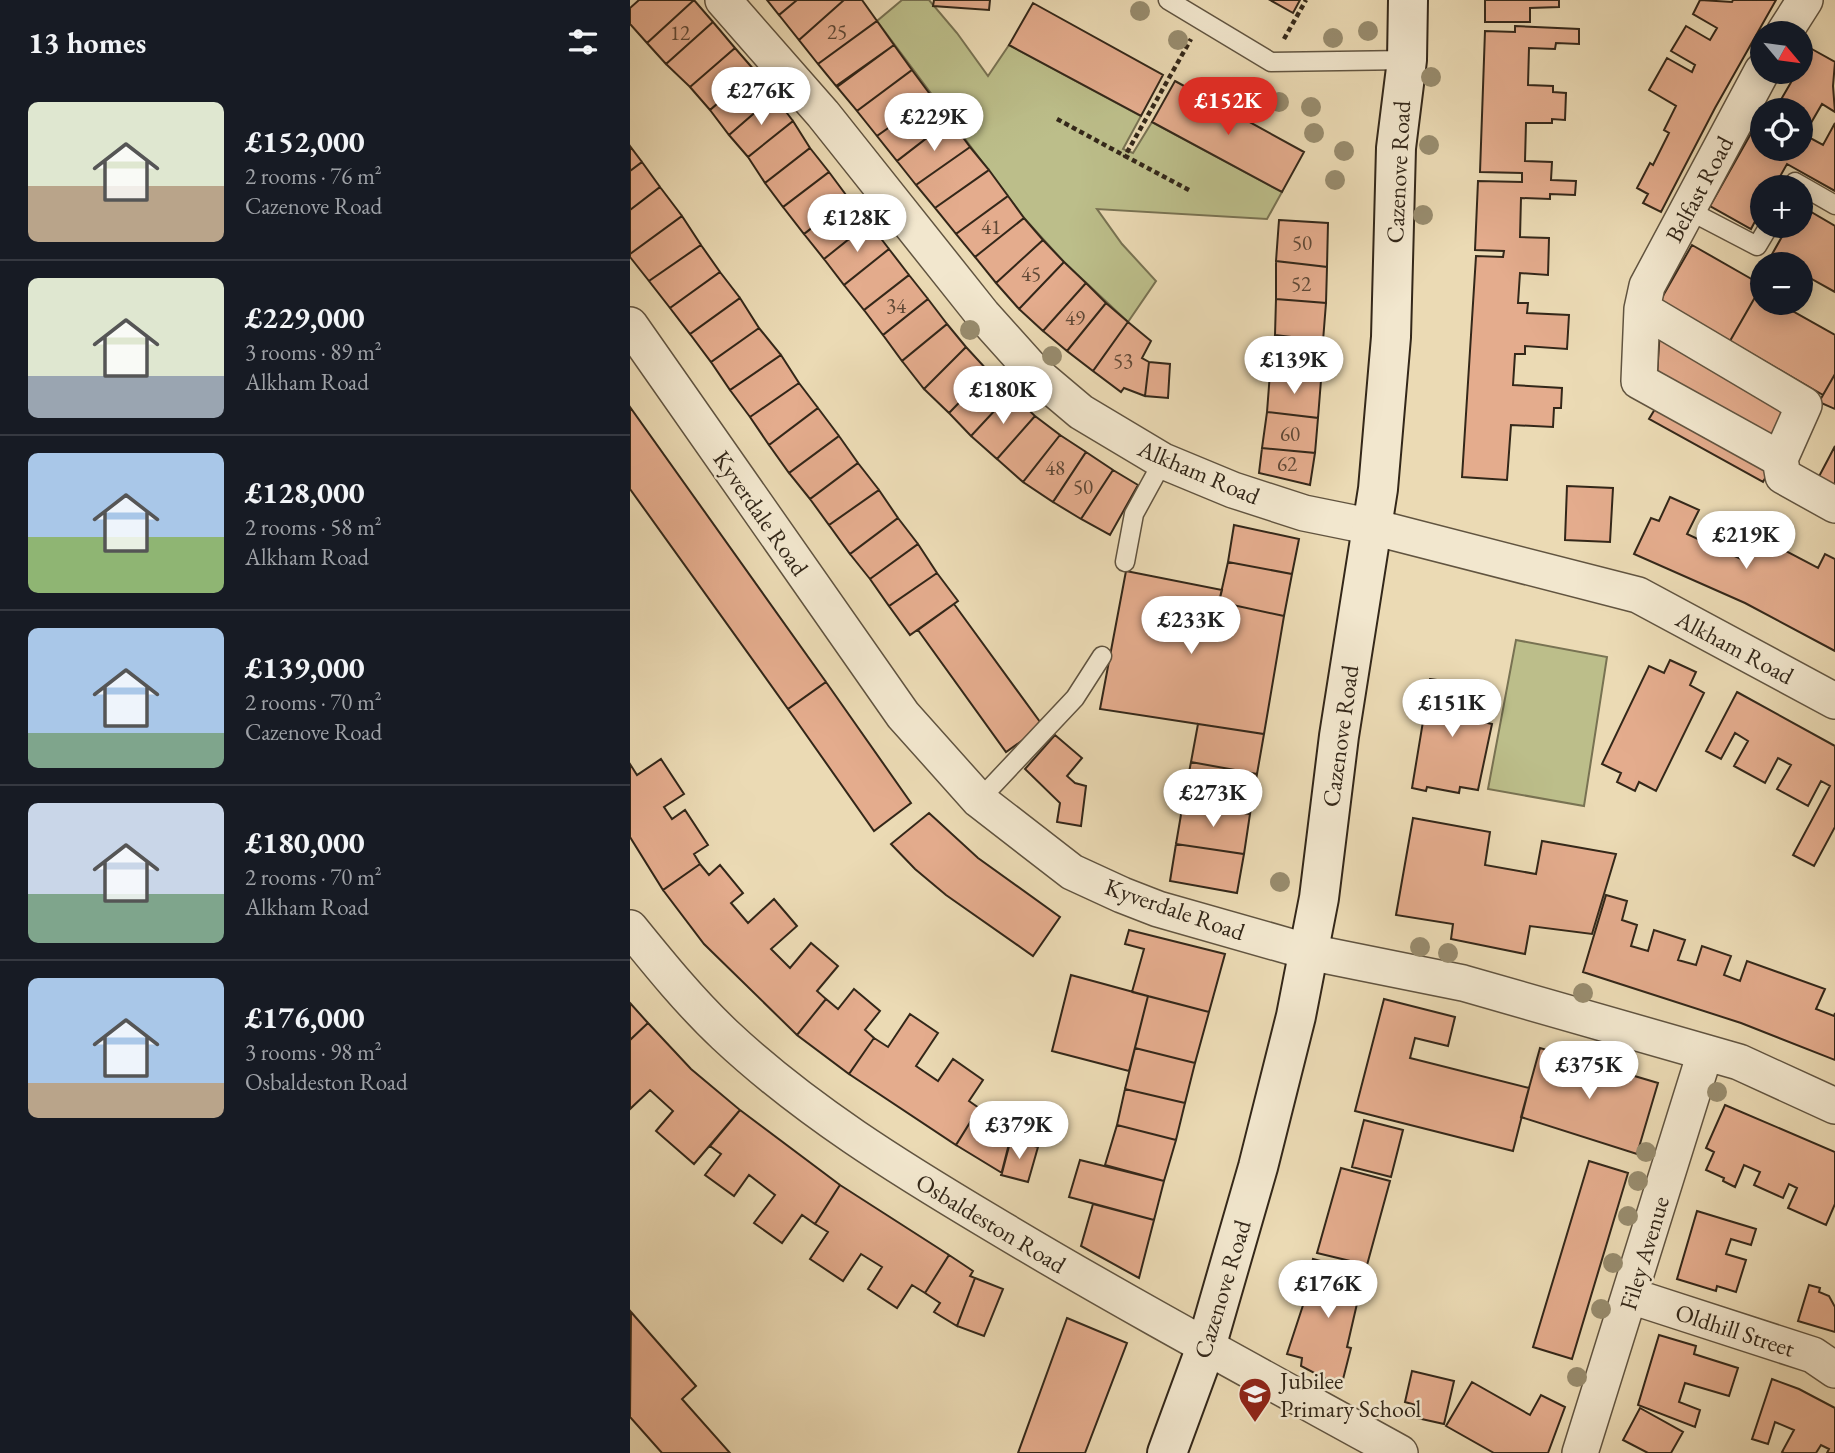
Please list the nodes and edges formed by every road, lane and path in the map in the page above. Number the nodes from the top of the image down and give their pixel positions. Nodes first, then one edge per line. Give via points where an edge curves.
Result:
1 (723, 0) edge
2 (1168, 0) edge
3 (1306, 0) edge
4 (1408, 0) edge
5 (1804, 0) edge
6 (1202, 20) junction
7 (1791, 21) edge
8 (1407, 60) junction
9 (1271, 62) junction
10 (1755, 84) edge
11 (1057, 119) dead end
12 (1125, 156) junction
13 (1189, 190) dead end
14 (1813, 193) edge
15 (1835, 205) edge
16 (1688, 210) junction
17 (1762, 238) edge
18 (1642, 309) junction
19 (630, 325) edge
20 (1780, 459) junction
21 (1163, 461) junction
22 (1835, 505) edge
23 (1373, 527) junction
24 (1125, 562) dead end
25 (1102, 656) dead end
26 (1835, 701) edge
27 (979, 800) junction
28 (630, 928) edge
29 (1309, 952) junction
30 (1705, 1053) junction
31 (1835, 1106) edge
32 (1631, 1296) junction
33 (1206, 1347) junction
34 (1835, 1370) edge
35 (1167, 1453) edge
36 (1400, 1453) edge
37 (1580, 1453) edge

1 - 21 street, Alkham Road via 823,114 983,315 1036,374 1081,412
2 - 6 lane
3 - 9 path
4 - 8 street, Cazenove Road
5 - 7 street
6 - 9 lane
6 - 12 path
8 - 9 lane
8 - 23 street, Cazenove Road via 1396,148 1391,337
10 - 16 street, Belfast Road
11 - 12 path
12 - 13 path
14 - 15 lane
16 - 17 lane via 1757,246
16 - 18 street, Belfast Road via 1647,286
18 - 20 street, Belfast Road via 1639,382
18 - 20 street via 1804,405
19 - 27 street, Kyverdale Road via 903,715
20 - 22 street, Belfast Road via 1783,476
21 - 23 street, Alkham Road via 1304,513
21 - 24 lane via 1134,514
23 - 26 street, Alkham Road via 1638,596
23 - 29 street, Cazenove Road
25 - 27 lane via 1075,698
27 - 29 street, Kyverdale Road via 1072,872 1158,909
28 - 33 street, Osbaldeston Road via 673,982 725,1035 807,1103 894,1165
29 - 30 street, Kyverdale Road via 1463,983
29 - 33 street, Cazenove Road via 1258,1167
30 - 31 street, Kyverdale Road via 1739,1062
30 - 32 street, Filey Avenue
32 - 34 street, Oldhill Street via 1813,1355
32 - 37 street, Filey Avenue
33 - 35 street, Cazenove Road
33 - 36 street, Osbaldeston Road

